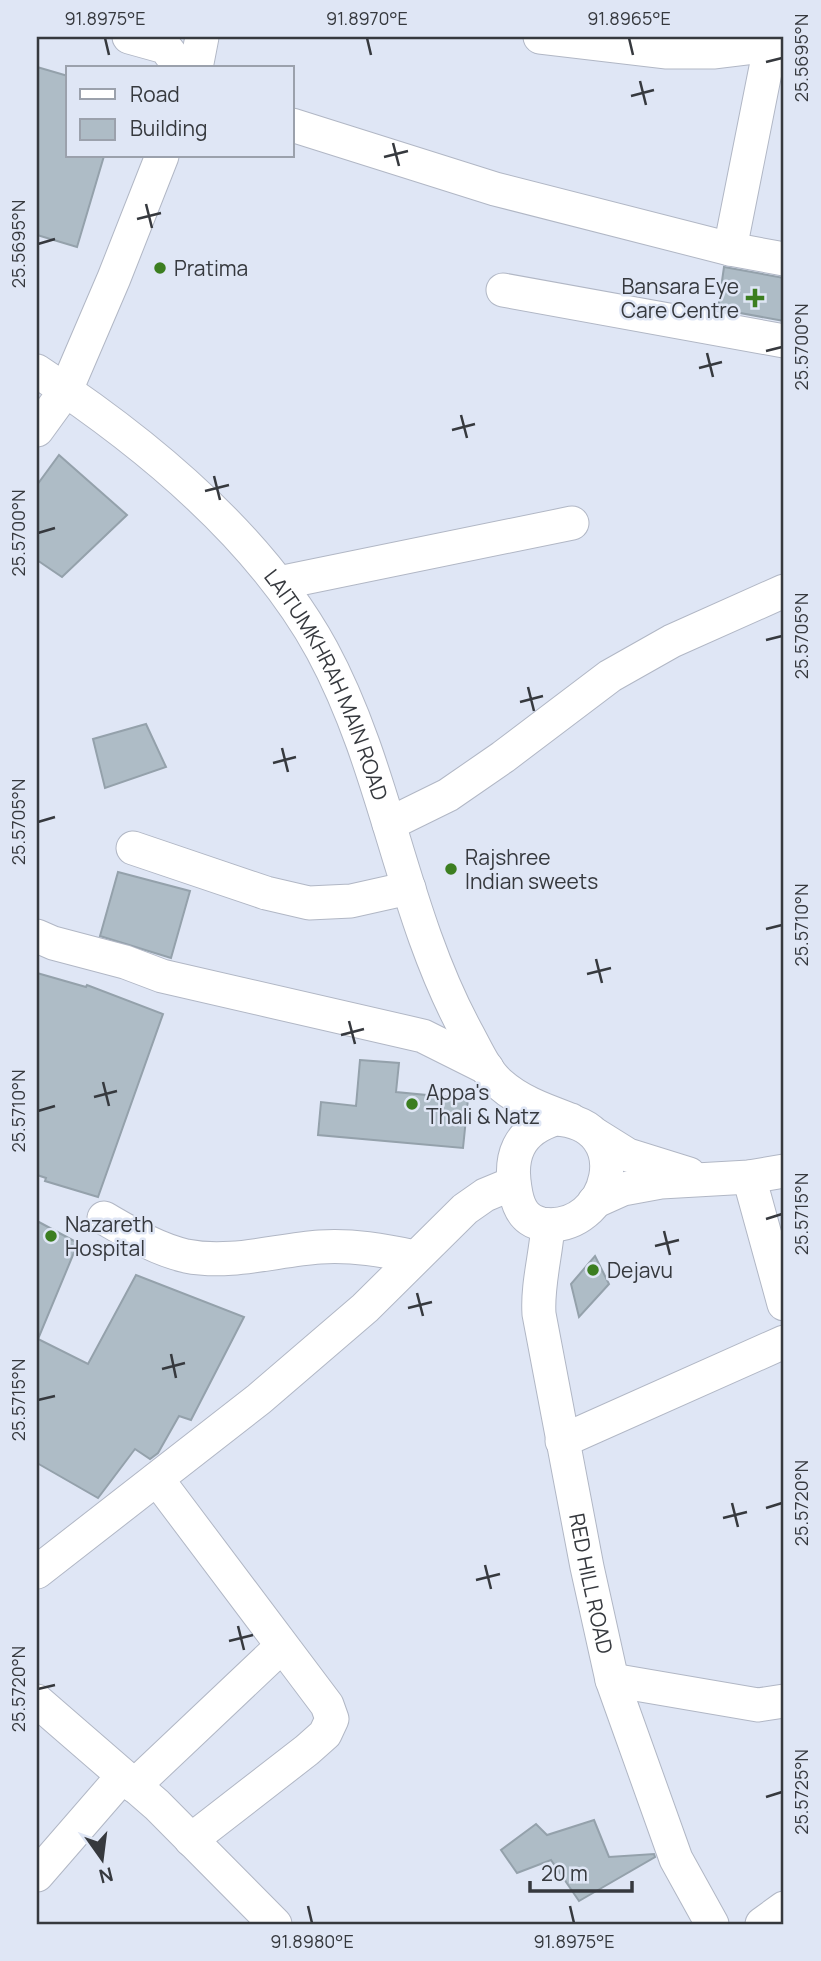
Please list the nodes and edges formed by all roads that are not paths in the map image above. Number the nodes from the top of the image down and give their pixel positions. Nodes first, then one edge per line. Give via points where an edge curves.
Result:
1 (129, 37) edge
2 (202, 37) edge
3 (540, 37) edge
4 (771, 41) edge
5 (179, 66) edge
6 (196, 66) edge
7 (294, 126) edge
8 (161, 158) edge
9 (730, 248) junction
10 (784, 259) edge
11 (503, 290) dead end
12 (784, 341) edge
13 (37, 371) edge
14 (66, 390) junction
15 (37, 430) edge
16 (572, 523) dead end
17 (279, 583) junction
18 (784, 591) edge
19 (388, 824) junction
20 (133, 848) dead end
21 (409, 888) junction
22 (37, 936) edge
23 (493, 1076) junction
24 (584, 1127) junction
25 (514, 1169) junction
26 (784, 1171) edge
27 (749, 1177) junction
28 (705, 1179) junction
29 (594, 1202) junction
30 (104, 1218) dead end
31 (548, 1225) junction
32 (415, 1257) junction
33 (784, 1304) edge
34 (784, 1342) edge
35 (562, 1441) junction
36 (156, 1479) junction
37 (37, 1572) edge
38 (282, 1646) junction
39 (612, 1680) junction
40 (37, 1701) edge
41 (784, 1701) edge
42 (128, 1782) junction
43 (191, 1840) junction
44 (37, 1875) edge
45 (784, 1908) edge
46 (275, 1924) edge
47 (712, 1924) edge
48 (762, 1924) edge

1 - 5 street via 165,47
2 - 6 street
3 - 4 street via 667,52 715,52
4 - 9 street
7 - 9 street via 495,189
8 - 14 street
9 - 10 street
11 - 12 street
13 - 14 street, LAITUMKHRAH MAIN ROAD
14 - 15 street
14 - 17 street, LAITUMKHRAH MAIN ROAD via 154,457 230,528
16 - 17 street
17 - 19 street, LAITUMKHRAH MAIN ROAD via 322,650 350,710
18 - 19 street via 672,641 610,676 448,795
19 - 21 street, LAITUMKHRAH MAIN ROAD
20 - 21 street via 309,903 351,901
21 - 23 street, LAITUMKHRAH MAIN ROAD via 445,993
22 - 23 street via 162,976 424,1035
23 - 24 street via 528,1102
23 - 25 street, LAITUMKHRAH MAIN ROAD via 509,1116
24 - 25 street via 556,1119 542,1123 520,1142
24 - 28 street via 628,1155
24 - 29 street via 604,1147 607,1161 603,1190
25 - 31 street via 519,1207 525,1217
25 - 32 street
26 - 27 street
27 - 28 street
27 - 33 street
28 - 29 street via 623,1189
29 - 31 street via 567,1224
30 - 32 street via 143,1241 187,1256 215,1259 350,1247
31 - 35 street, RED HILL ROAD via 539,1314
32 - 36 street via 365,1308
34 - 35 street
35 - 39 street, RED HILL ROAD
36 - 37 street
36 - 38 street
38 - 42 street
38 - 43 street via 327,1705 332,1718 329,1726 307,1750
39 - 41 street via 758,1705
39 - 47 street, RED HILL ROAD via 676,1859
40 - 42 street
42 - 43 street
42 - 44 street
43 - 46 street
45 - 48 street

